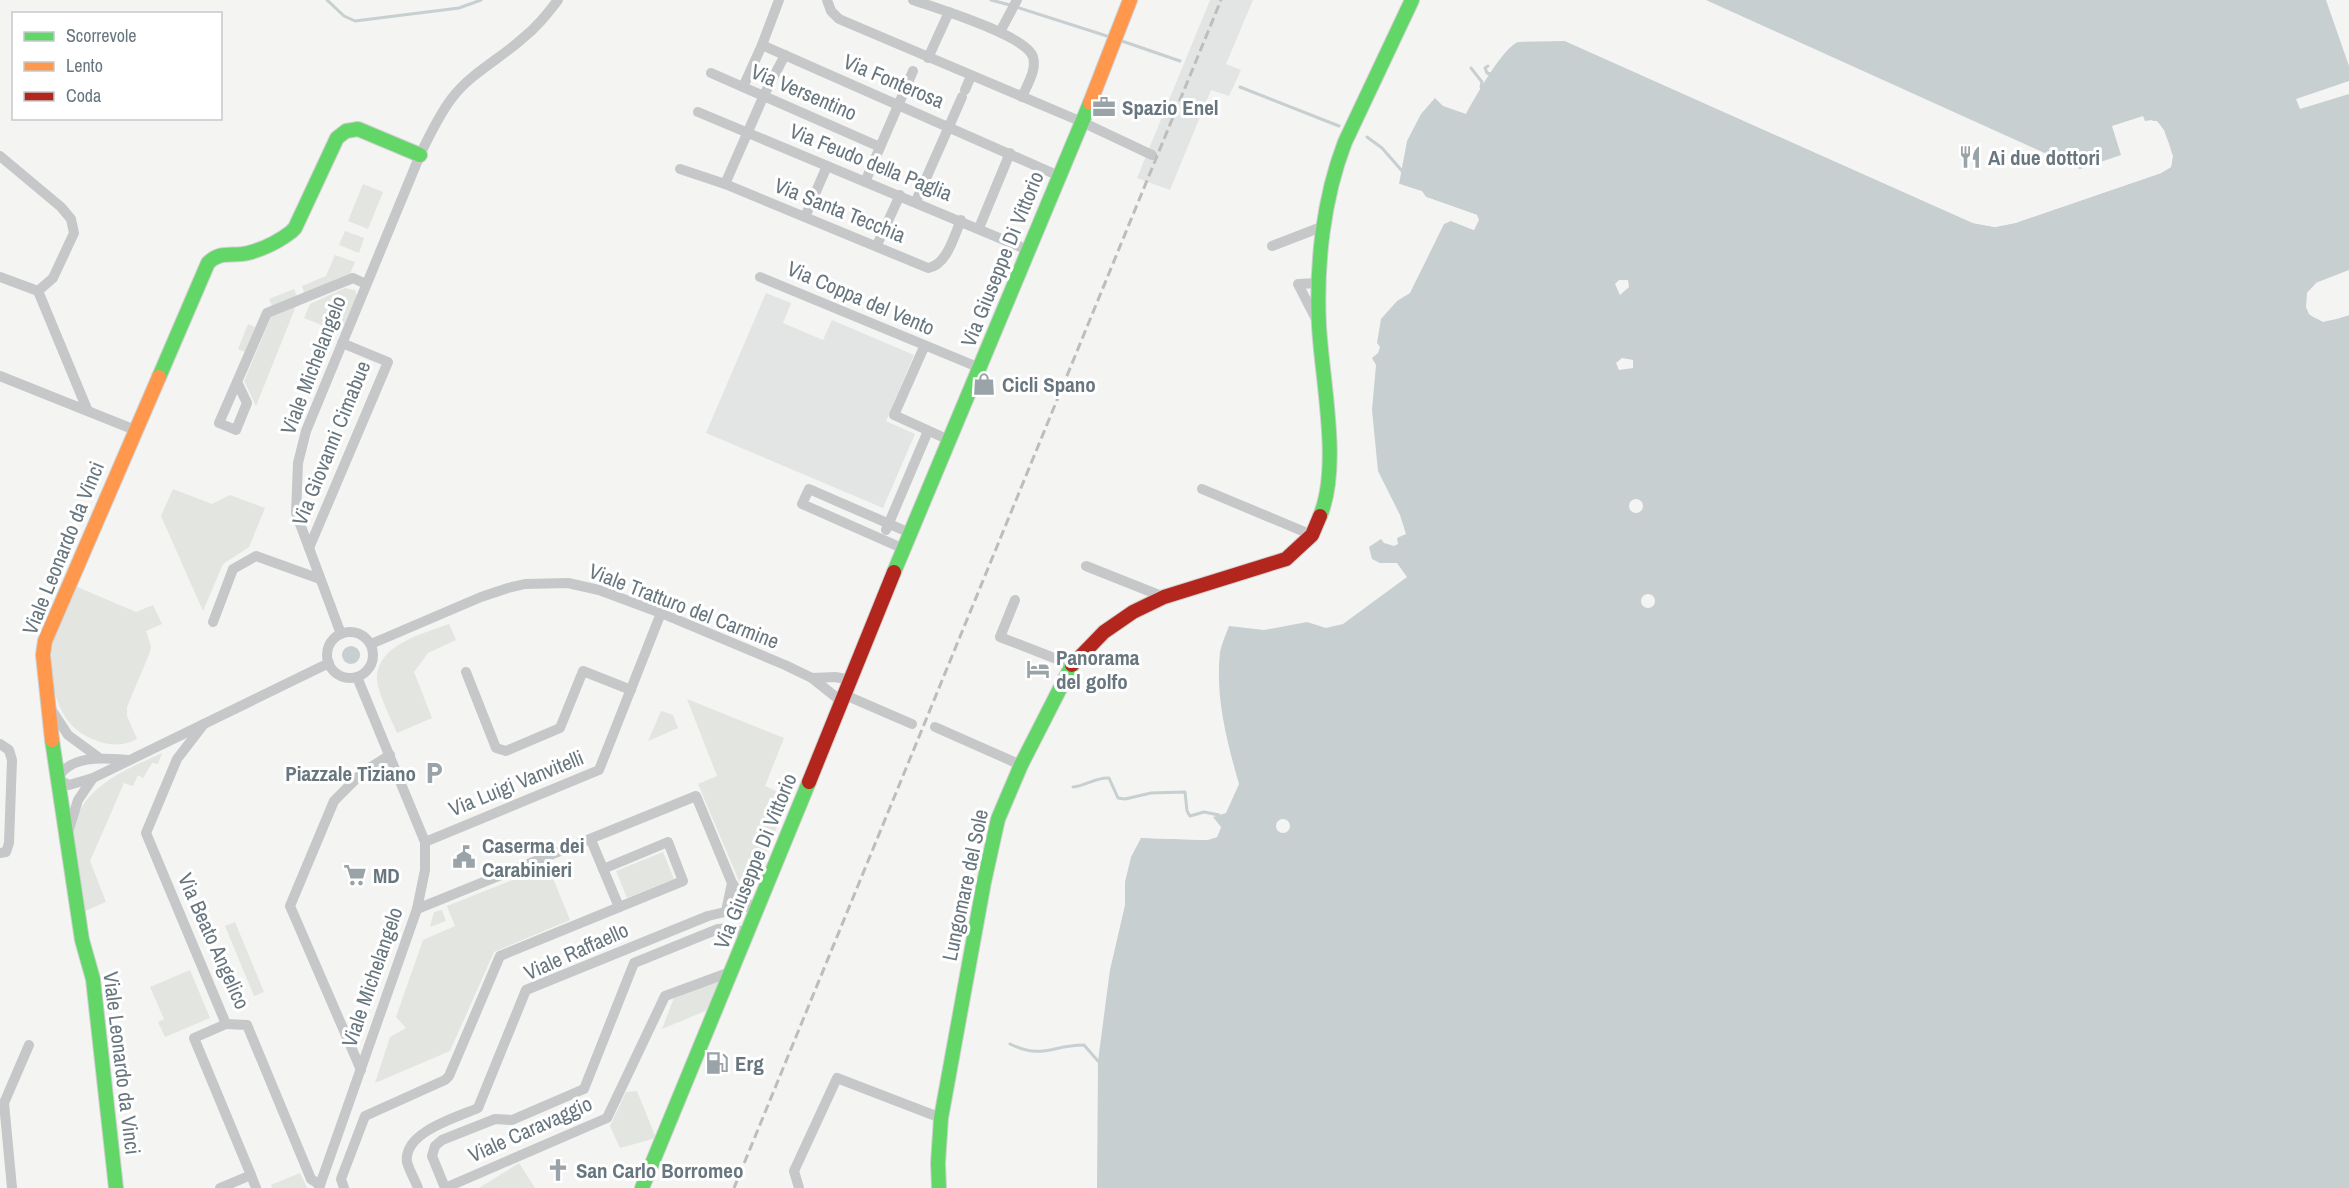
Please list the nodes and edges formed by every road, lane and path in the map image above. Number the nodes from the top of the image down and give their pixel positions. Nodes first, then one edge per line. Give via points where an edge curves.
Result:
1 (558, 0) edge
2 (779, 0) edge
3 (827, 0) edge
4 (913, 0) edge
5 (1017, 0) edge
6 (1130, 0) edge
7 (1412, 0) edge
8 (949, 12) junction
9 (1000, 32) junction
10 (762, 45) junction
11 (785, 55) junction
12 (928, 58) junction
13 (912, 71) dead end
14 (711, 73) dead end
15 (971, 76) junction
16 (743, 87) junction
17 (764, 95) junction
18 (1022, 97) junction
19 (898, 105) junction
20 (698, 112) dead end
21 (1082, 122) junction
22 (949, 126) junction
23 (748, 132) junction
24 (880, 147) junction
25 (422, 153) junction
26 (1010, 153) junction
27 (1152, 155) dead end
28 (0, 156) edge
29 (827, 166) junction
30 (680, 169) dead end
31 (1059, 176) junction
32 (865, 182) junction
33 (725, 184) junction
34 (900, 195) junction
35 (916, 201) junction
36 (805, 217) junction
37 (962, 220) junction
38 (1324, 226) junction
39 (979, 228) junction
40 (877, 245) junction
41 (1272, 246) dead end
42 (1028, 250) junction
43 (0, 277) edge
44 (760, 277) dead end
45 (1319, 283) junction
46 (366, 284) junction
47 (38, 291) junction
48 (1319, 324) junction
49 (342, 343) junction
50 (924, 347) junction
51 (980, 369) junction
52 (0, 376) edge
53 (237, 382) dead end
54 (87, 409) junction
55 (135, 430) junction
56 (928, 431) junction
57 (949, 440) junction
58 (1202, 489) dead end
59 (889, 524) junction
60 (910, 533) junction
61 (1312, 535) junction
62 (882, 539) junction
63 (309, 548) junction
64 (904, 549) junction
65 (1086, 567) dead end
66 (320, 579) junction
67 (1164, 597) junction
68 (1015, 600) dead end
69 (661, 613) junction
70 (213, 622) dead end
71 (341, 634) junction
72 (371, 644) junction
73 (329, 663) junction
74 (1072, 665) junction
75 (466, 672) dead end
76 (357, 677) junction
77 (812, 678) junction
78 (851, 680) junction
79 (631, 690) junction
80 (843, 698) junction
81 (47, 703) junction
82 (204, 724) junction
83 (912, 724) dead end
84 (935, 727) dead end
85 (171, 740) junction
86 (4, 747) edge
87 (390, 755) junction
88 (98, 757) junction
89 (177, 759) junction
90 (129, 760) junction
91 (1021, 765) junction
92 (93, 778) junction
93 (57, 779) junction
94 (591, 840) junction
95 (425, 842) junction
96 (67, 845) junction
97 (0, 853) edge
98 (603, 869) junction
99 (732, 883) junction
100 (620, 907) junction
101 (754, 908) junction
102 (417, 909) junction
103 (726, 911) junction
104 (748, 933) junction
105 (733, 970) junction
106 (226, 1024) junction
107 (29, 1045) dead end
108 (361, 1070) junction
109 (478, 1108) junction
110 (942, 1118) junction
111 (484, 1123) junction
112 (250, 1175) junction
113 (320, 1186) edge
114 (12, 1188) edge
115 (116, 1188) edge
116 (219, 1188) edge
117 (256, 1188) edge
118 (344, 1188) edge
119 (418, 1188) edge
120 (445, 1188) edge
121 (642, 1188) edge
122 (799, 1188) edge
123 (939, 1188) edge

1 - 25 street, Viale Michelangelo via 523,39 475,75 453,98
2 - 10 street
3 - 12 street via 839,20
4 - 8 street
5 - 9 street
6 - 21 street, Via Giuseppe Di Vittorio
7 - 38 street, Lungomare del Sole via 1345,141
8 - 9 street
8 - 12 street
9 - 18 street via 1028,48 1033,58
10 - 11 street, Via Fonterosa
10 - 16 street
11 - 17 street
11 - 19 street, Via Fonterosa
12 - 15 street
13 - 19 street
14 - 16 street, Via Versentino
15 - 18 street
15 - 22 street
16 - 17 street, Via Versentino
17 - 23 street
17 - 24 street, Via Versentino
18 - 21 street
19 - 22 street, Via Fonterosa
19 - 24 street
20 - 23 street, Via Feudo della Paglia
21 - 27 street
21 - 31 street, Via Giuseppe Di Vittorio
22 - 26 street, Via Fonterosa
22 - 35 street
23 - 29 street, Via Feudo della Paglia
23 - 33 street
24 - 32 street
25 - 46 street, Viale Michelangelo
25 - 55 street, Viale Leonardo da Vinci via 358,129 341,133 290,234 249,253 221,252 208,263
26 - 31 street, Via Fonterosa
26 - 39 street
28 - 47 street via 71,219 74,233 53,278
29 - 32 street, Via Feudo della Paglia
29 - 36 street
30 - 33 street, Via Santa Tecchia
31 - 42 street, Via Giuseppe Di Vittorio
32 - 34 street, Via Feudo della Paglia
33 - 36 street, Via Santa Tecchia
34 - 35 street, Via Feudo della Paglia
34 - 40 street
35 - 37 street, Via Feudo della Paglia
36 - 40 street, Via Santa Tecchia
37 - 39 street, Via Feudo della Paglia
37 - 40 street, Via Santa Tecchia via 936,267 928,268
38 - 41 street
38 - 45 street, Lungomare del Sole
39 - 42 street, Via Feudo della Paglia
42 - 51 street, Via Giuseppe Di Vittorio
43 - 47 street
44 - 50 street, Via Coppa del Vento
45 - 48 street, Lungomare del Sole
45 - 48 street, Lungomare del Sole via 1298,284
46 - 49 street, Viale Michelangelo
46 - 53 street via 353,278 267,313
47 - 54 street
48 - 61 street, Lungomare del Sole via 1330,470 1323,509
49 - 63 street, Viale Michelangelo via 306,431 298,463 296,513
49 - 63 street, Via Giovanni Cimabue via 388,362
50 - 51 street, Via Coppa del Vento
50 - 56 street via 894,416
51 - 57 street, Via Giuseppe Di Vittorio
52 - 54 street
54 - 55 street
55 - 81 street, Viale Leonardo da Vinci via 45,641
56 - 57 street
56 - 59 street
57 - 60 street, Via Giuseppe Di Vittorio
58 - 61 street
59 - 60 street
59 - 62 street
59 - 62 street via 809,489 802,504
60 - 64 street, Via Giuseppe Di Vittorio
61 - 67 street, Lungomare del Sole via 1286,558
62 - 64 street
63 - 66 street, Viale Michelangelo
64 - 78 street, Via Giuseppe Di Vittorio
65 - 67 street
66 - 70 street via 256,556 233,569
66 - 71 street, Viale Michelangelo
67 - 74 street, Lungomare del Sole via 1104,632
68 - 74 street via 1000,637
69 - 72 street, Viale Tratturo del Carmine via 568,583 525,584 481,597
69 - 77 street, Viale Tratturo del Carmine
69 - 79 street, Via Luigi Vanvitelli
71 - 72 street via 358,633
71 - 73 street via 329,646
72 - 76 street via 372,664
73 - 76 street via 340,676
73 - 82 street
74 - 91 street, Lungomare del Sole
75 - 79 street via 496,748 506,752 560,728 583,671
76 - 87 street, Viale Michelangelo
77 - 78 street, Viale Tratturo del Carmine
77 - 80 street, Viale Tratturo del Carmine
78 - 80 street, Via Giuseppe Di Vittorio
79 - 95 street, Via Luigi Vanvitelli via 599,770
80 - 83 street, Viale Tratturo del Carmine
80 - 101 street, Via Giuseppe Di Vittorio
81 - 88 street via 68,735
81 - 93 street, Viale Leonardo da Vinci
82 - 85 street
82 - 89 street, Via Beato Angelico
84 - 91 street
85 - 89 street
85 - 90 street
86 - 97 street via 12,760 9,843 6,852
87 - 95 street, Viale Michelangelo
87 - 108 street via 363,772 334,801 290,906
88 - 90 street
88 - 93 street via 63,769
89 - 106 street, Via Beato Angelico via 146,833
90 - 92 street
91 - 110 street, Lungomare del Sole via 998,819
92 - 93 street via 69,785
92 - 96 street via 70,820
93 - 96 street, Viale Leonardo da Vinci
94 - 98 street
94 - 99 street via 696,796
94 - 102 street
95 - 102 street, Viale Michelangelo via 425,870
96 - 115 street, Viale Leonardo da Vinci via 82,940 93,979
98 - 100 street
98 - 100 street via 668,842 683,881
99 - 101 street
99 - 103 street
100 - 118 street via 500,956 449,1076 365,1116 340,1179
101 - 103 street, Viale Raffaello
101 - 104 street, Via Giuseppe Di Vittorio
102 - 108 street, Viale Michelangelo
103 - 109 street, Viale Raffaello via 526,990
104 - 105 street, Via Giuseppe Di Vittorio
104 - 111 street, Viale Raffaello via 718,929 634,963 584,1089 512,1120
105 - 120 street, Viale Caravaggio via 665,996 607,1118
105 - 121 street, Via Giuseppe Di Vittorio
106 - 112 street via 195,1038
106 - 113 street, Via Beato Angelico via 247,1025 311,1179
107 - 114 street via 4,1103
108 - 113 street, Viale Michelangelo
109 - 111 street
109 - 119 street via 414,1140 407,1161
110 - 122 street via 837,1078 794,1171
110 - 123 street, Lungomare del Sole
111 - 120 street, Viale Raffaello via 435,1146 432,1156
112 - 116 street
112 - 117 street

